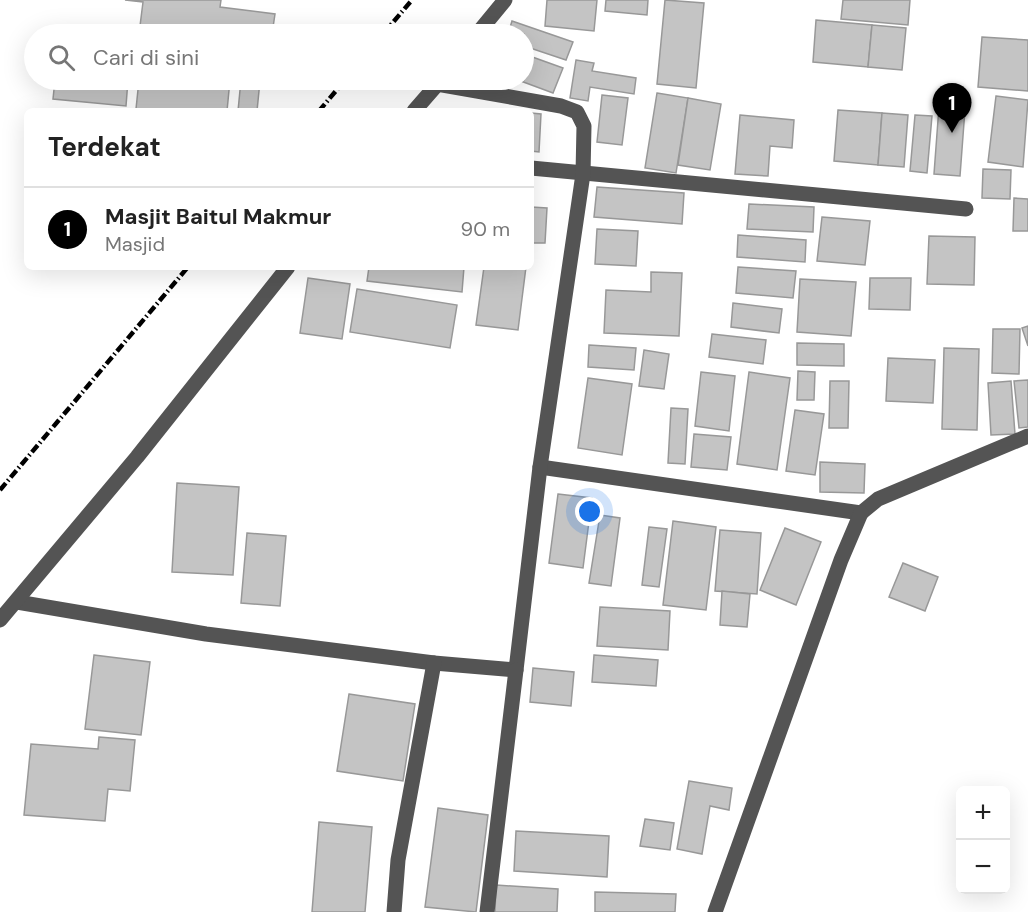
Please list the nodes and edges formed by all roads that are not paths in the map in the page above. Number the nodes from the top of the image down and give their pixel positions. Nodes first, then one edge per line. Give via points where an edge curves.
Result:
1 (505, 0) edge
2 (485, 24) edge
3 (432, 90) edge
4 (480, 90) edge
5 (417, 108) edge
6 (534, 168) edge
7 (583, 174) junction
8 (966, 209) dead end
9 (286, 270) edge
10 (1028, 436) edge
11 (540, 467) junction
12 (861, 513) junction
13 (17, 602) junction
14 (0, 620) edge
15 (434, 663) junction
16 (516, 670) junction
17 (394, 912) edge
18 (487, 912) edge
19 (715, 912) edge

1 - 2 street
3 - 5 street
4 - 7 street via 577,112 584,126
6 - 7 street
7 - 8 street
7 - 11 street
9 - 13 street
10 - 12 street via 878,499
11 - 12 street
11 - 16 street
12 - 19 street
13 - 14 street
13 - 15 street via 206,634
15 - 16 street
15 - 17 street via 398,860
16 - 18 street

